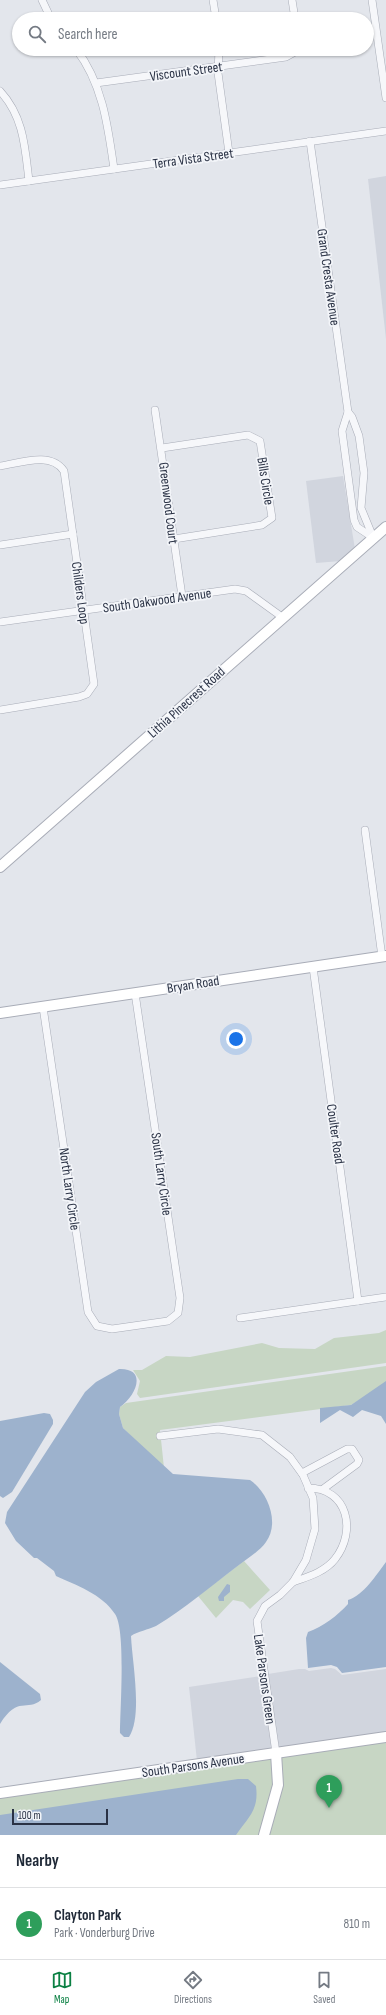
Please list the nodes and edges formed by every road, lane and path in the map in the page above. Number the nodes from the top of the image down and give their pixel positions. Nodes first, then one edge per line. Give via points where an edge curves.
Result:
1 (42, 0) edge
2 (46, 0) edge
3 (213, 0) edge
4 (292, 0) edge
5 (372, 0) edge
6 (48, 12) edge
7 (215, 12) edge
8 (294, 12) edge
9 (374, 12) edge
10 (374, 14) edge
11 (81, 56) edge
12 (218, 56) edge
13 (288, 56) edge
14 (218, 66) junction
15 (96, 83) junction
16 (0, 91) edge
17 (386, 98) edge
18 (386, 131) edge
19 (310, 141) junction
20 (229, 153) junction
21 (114, 169) junction
22 (29, 181) junction
23 (0, 185) edge
24 (155, 410) dead end
25 (348, 412) junction
26 (162, 448) junction
27 (0, 466) edge
28 (386, 520) edge
29 (386, 527) edge
30 (73, 534) junction
31 (373, 537) junction
32 (174, 540) junction
33 (0, 545) edge
34 (182, 596) junction
35 (83, 610) junction
36 (282, 617) junction
37 (0, 622) edge
38 (0, 710) edge
39 (365, 830) dead end
40 (0, 867) edge
41 (384, 957) edge
42 (313, 967) junction
43 (135, 993) junction
44 (43, 1007) junction
45 (0, 1012) edge
46 (386, 1297) edge
47 (358, 1301) junction
48 (240, 1318) dead end
49 (140, 1325) joint
50 (160, 1436) dead end
51 (302, 1473) junction
52 (308, 1488) junction
53 (323, 1489) junction
54 (293, 1582) junction
55 (386, 1737) edge
56 (276, 1753) junction
57 (0, 1793) edge
58 (264, 1835) edge

1 - 2 street
1 - 6 street
3 - 7 street
4 - 8 street
5 - 9 street
10 - 17 street
11 - 15 street
12 - 14 street
13 - 14 street, Viscount Street
14 - 15 street, Viscount Street
14 - 20 street
15 - 21 street via 104,109
16 - 22 street via 14,110 20,124
18 - 19 street, Terra Vista Street
19 - 20 street, Terra Vista Street
19 - 25 street, Grand Cresta Avenue
20 - 21 street, Terra Vista Street
21 - 22 street, Terra Vista Street
22 - 23 street, Terra Vista Street
24 - 26 street, Greenwood Court
25 - 31 street, Grand Cresta Avenue via 359,436 364,473 361,508
25 - 31 street, Grand Cresta Avenue via 342,430 354,520 356,527
26 - 32 street, Greenwood Court
26 - 32 street, Bills Circle via 248,435 260,441 272,518 262,525
27 - 30 street, Childers Loop via 47,459 60,464 64,471
28 - 31 street, Lithia Pinecrest Road
29 - 31 street, Lithia Pinecrest Road
30 - 33 street
30 - 35 street, Childers Loop
31 - 36 street, Lithia Pinecrest Road
32 - 34 street, Greenwood Court
34 - 35 street, South Oakwood Avenue
34 - 36 street, South Oakwood Avenue via 235,589 246,591
35 - 37 street, South Oakwood Avenue
35 - 38 street, Childers Loop via 94,684 87,694
36 - 40 street, Lithia Pinecrest Road
39 - 41 street
41 - 42 street, Bryan Road
42 - 43 street, Bryan Road
42 - 47 street, Coulter Road
43 - 44 street, Bryan Road
43 - 49 street, South Larry Circle via 180,1298 178,1313 168,1322
44 - 45 street, Bryan Road
44 - 49 street, North Larry Circle via 88,1312 97,1326 112,1329
46 - 47 street
47 - 48 street
50 - 51 street, Lake Parsons Green via 218,1429 262,1435 290,1457
51 - 52 street, Lake Parsons Green
51 - 53 street via 347,1449 352,1449 359,1460 358,1464
52 - 53 street
52 - 54 street, Lake Parsons Green via 313,1498 315,1529 306,1560
53 - 54 street via 341,1502 346,1514 346,1536 334,1560 307,1578
54 - 56 street, Lake Parsons Green via 265,1606 257,1621
55 - 56 street, South Parsons Avenue
56 - 57 street, South Parsons Avenue
56 - 58 street via 278,1785

